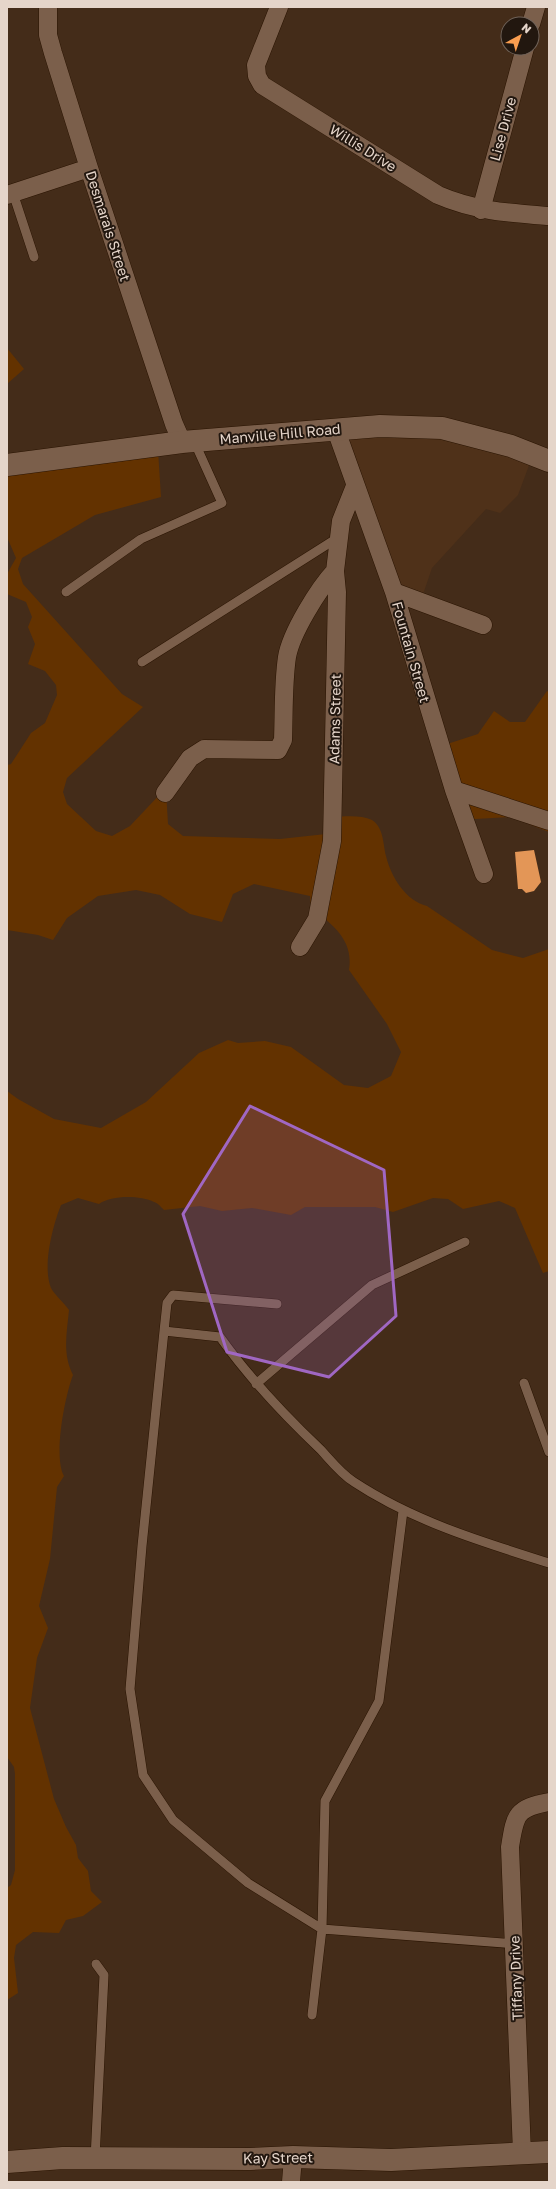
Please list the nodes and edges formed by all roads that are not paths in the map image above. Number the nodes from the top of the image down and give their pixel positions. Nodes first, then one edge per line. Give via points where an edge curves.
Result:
1 (48, 7) edge
2 (279, 7) edge
3 (523, 56) edge
4 (89, 168) junction
5 (10, 194) edge
6 (481, 210) junction
7 (549, 216) edge
8 (34, 257) dead end
9 (336, 430) junction
10 (188, 442) junction
11 (549, 461) edge
12 (7, 466) edge
13 (354, 486) junction
14 (339, 536) junction
15 (335, 570) junction
16 (66, 592) dead end
17 (394, 592) junction
18 (483, 625) dead end
19 (142, 662) dead end
20 (454, 790) junction
21 (165, 794) dead end
22 (549, 821) edge
23 (484, 874) dead end
24 (300, 947) dead end
25 (464, 1242) dead end
26 (277, 1304) dead end
27 (164, 1331) junction
28 (524, 1383) dead end
29 (256, 1384) junction
30 (549, 1452) edge
31 (403, 1511) junction
32 (549, 1563) edge
33 (549, 1802) edge
34 (322, 1929) junction
35 (515, 1944) junction
36 (96, 1964) dead end
37 (312, 2015) dead end
38 (549, 2152) edge
39 (522, 2153) junction
40 (293, 2157) junction
41 (95, 2159) junction
42 (7, 2162) edge
43 (291, 2182) edge

1 - 4 street, Desmarais Street via 48,35
2 - 6 street, Willis Drive via 256,65 257,76 262,85 438,195
3 - 6 street, Lise Drive
4 - 5 street
4 - 10 street, Desmarais Street via 174,424
5 - 8 lane
6 - 7 street, Willis Drive
9 - 10 street, Manville Hill Road
9 - 11 street, Manville Hill Road via 380,426 442,428 510,446
9 - 13 street, Fountain Street
10 - 12 street, Manville Hill Road
10 - 16 lane via 222,503 141,539
13 - 14 street, Adams Street via 341,521
13 - 17 street, Fountain Street
14 - 15 street, Adams Street
14 - 19 lane
15 - 21 street via 325,580 300,622 287,655 283,740 278,750 204,749 190,758
15 - 24 street, Adams Street via 337,592 332,841 317,919
17 - 18 street
17 - 20 street, Fountain Street
20 - 22 street
20 - 23 street, Fountain Street
25 - 29 lane via 372,1285
26 - 27 lane via 173,1295 167,1304
27 - 29 lane via 220,1337
27 - 34 lane via 130,1689 143,1775 173,1820 248,1883
28 - 30 lane
29 - 31 lane via 352,1481
31 - 32 lane via 485,1543
31 - 34 lane via 379,1702 325,1801
33 - 35 street, Tiffany Drive via 526,1808 514,1820 510,1847
34 - 35 lane
34 - 37 lane
35 - 39 street, Tiffany Drive
36 - 41 lane via 104,1975
38 - 39 street, Kay Street
39 - 40 street, Kay Street via 391,2160
40 - 41 street, Kay Street
40 - 43 street
41 - 42 street, Kay Street

